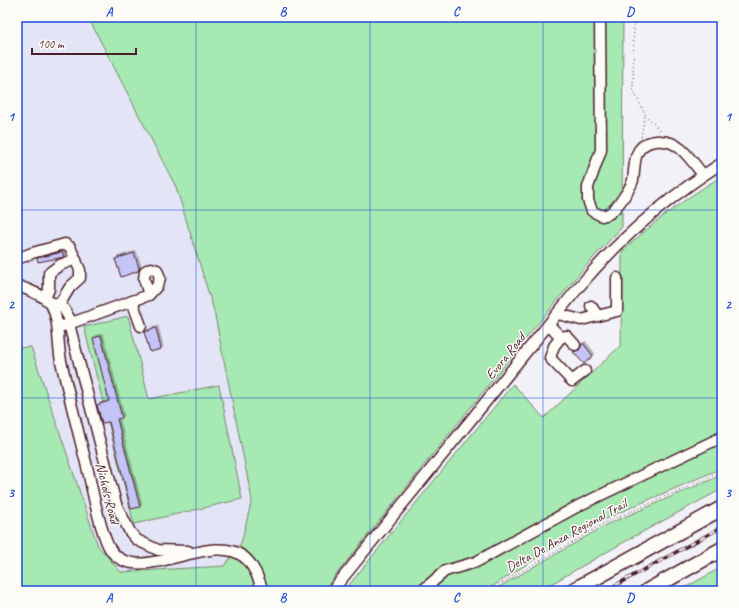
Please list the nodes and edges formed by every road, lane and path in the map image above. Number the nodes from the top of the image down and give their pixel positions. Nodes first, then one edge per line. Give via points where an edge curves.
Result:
1 (600, 17) edge
2 (634, 17) edge
3 (645, 114) junction
4 (671, 143) junction
5 (639, 150) junction
6 (722, 162) edge
7 (703, 175) junction
8 (17, 259) edge
9 (76, 259) junction
10 (617, 278) dead end
11 (17, 286) edge
12 (148, 295) dead end
13 (132, 301) junction
14 (51, 302) junction
15 (591, 306) dead end
16 (558, 314) junction
17 (598, 316) junction
18 (70, 323) junction
19 (549, 325) junction
20 (141, 326) dead end
21 (57, 328) junction
22 (561, 337) junction
23 (575, 345) dead end
24 (585, 371) dead end
25 (722, 437) edge
26 (722, 472) edge
27 (722, 508) edge
28 (722, 549) edge
29 (196, 553) junction
30 (263, 591) edge
31 (332, 591) edge
32 (422, 591) edge
33 (488, 591) edge
34 (572, 591) edge
35 (647, 591) edge

1 - 5 street via 601,150 588,188 588,200 592,211 602,216 610,214 621,201 633,180 634,164
2 - 3 path via 633,89
3 - 4 path
3 - 5 path
4 - 5 street via 650,142
4 - 7 street via 681,148
6 - 7 street, Evora Road
7 - 16 street, Evora Road via 668,200 627,235
8 - 9 street via 65,244 70,247
9 - 14 street via 80,278
9 - 14 street via 60,265 49,273
10 - 17 street via 617,312
11 - 14 street
12 - 13 street
13 - 18 street
13 - 20 street
14 - 18 street via 68,313
14 - 21 street, Nichols Road
15 - 17 street
16 - 17 street via 581,320
16 - 19 street, Evora Road
18 - 21 street
18 - 29 street via 116,504 130,532 137,540 158,550
19 - 22 street
19 - 31 street, Evora Road
21 - 29 street, Nichols Road via 65,377 101,526 112,553 122,560 146,563
22 - 23 street via 567,336
22 - 24 street via 554,346 550,358 572,381
25 - 32 street via 580,505 476,562 444,571
26 - 33 path, Delta De Anza Regional Trail via 607,522
27 - 34 highway
28 - 35 highway
29 - 30 street, Nichols Road via 222,550 243,556 250,563

